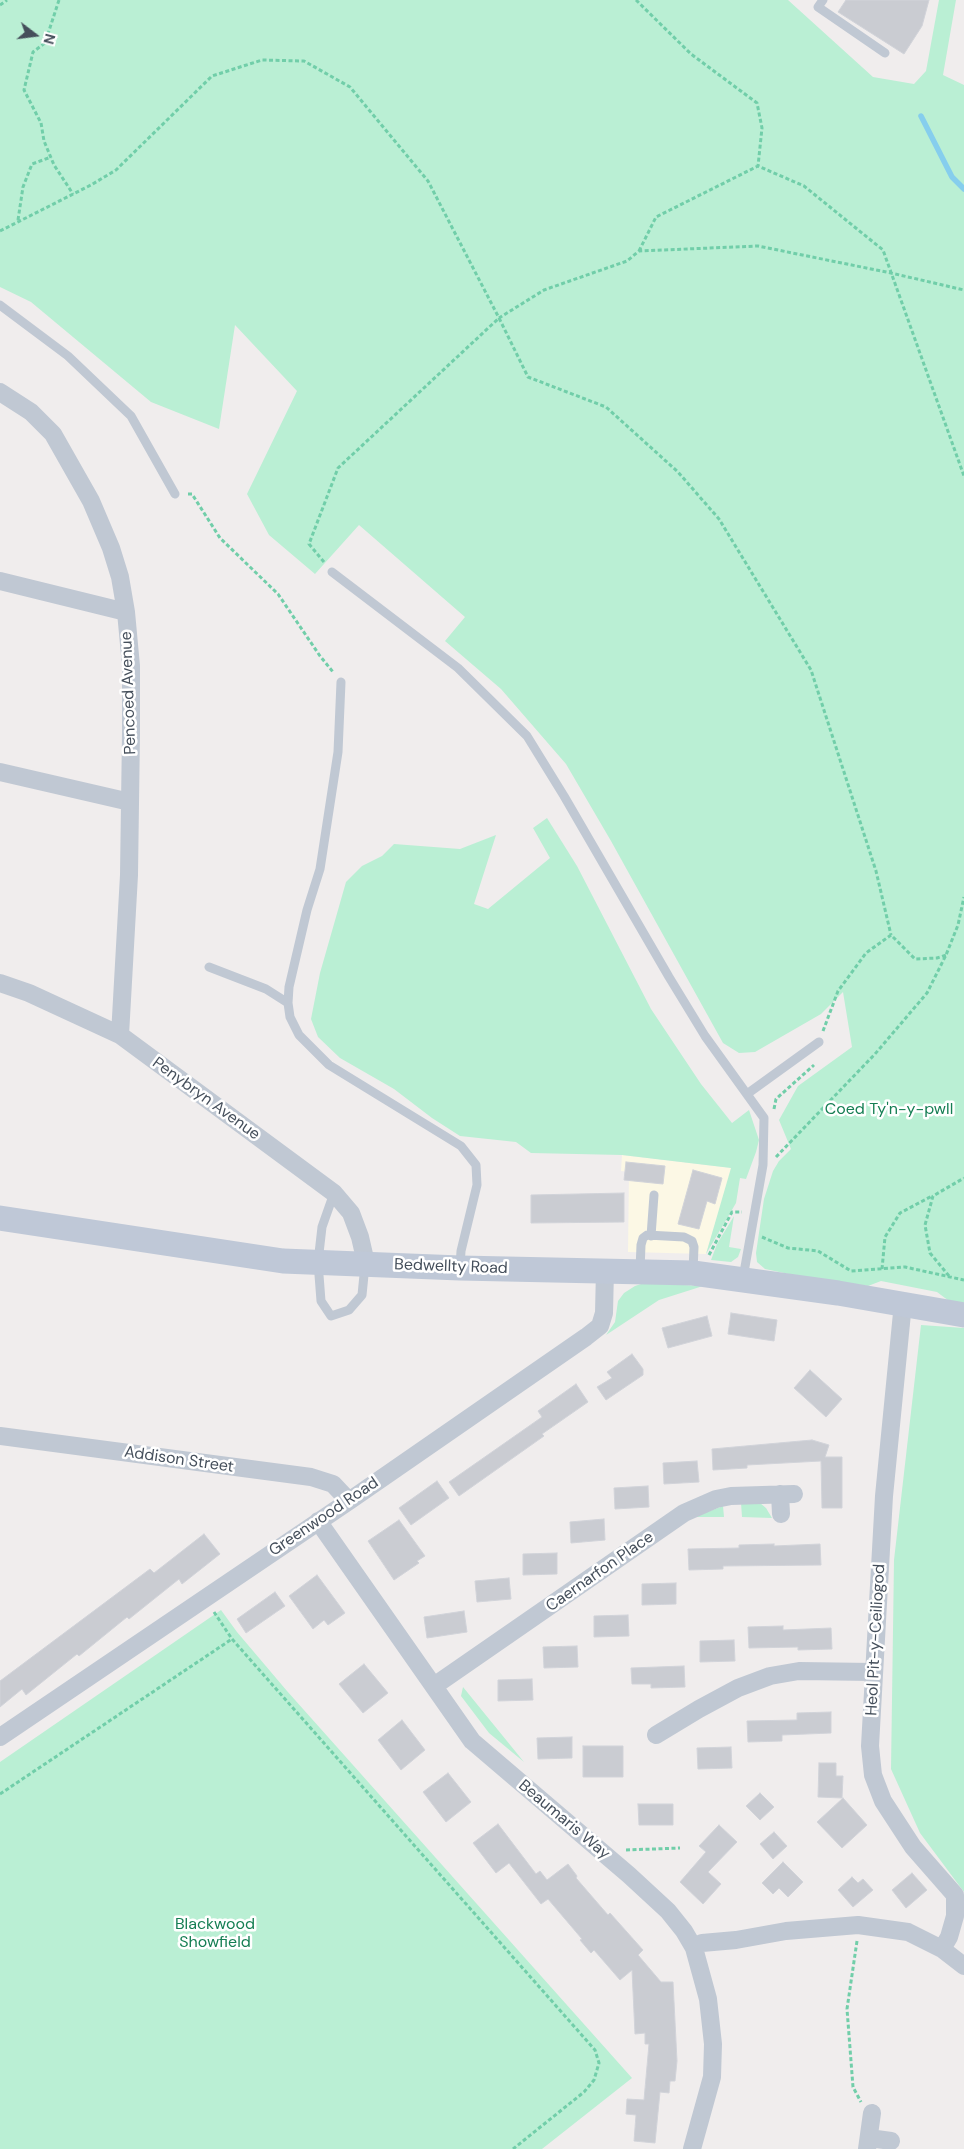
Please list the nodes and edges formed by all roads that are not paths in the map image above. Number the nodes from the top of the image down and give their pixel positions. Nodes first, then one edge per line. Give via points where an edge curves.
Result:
1 (823, 0) edge
2 (885, 53) dead end
3 (0, 306) edge
4 (0, 392) edge
5 (175, 494) road end
6 (332, 572) road end
7 (0, 580) edge
8 (126, 612) junction
9 (341, 682) road end
10 (0, 772) edge
11 (130, 802) junction
12 (209, 967) dead end
13 (0, 983) edge
14 (288, 1002) junction
15 (120, 1035) junction
16 (819, 1042) road end
17 (747, 1094) junction
18 (334, 1193) junction
19 (654, 1195) dead end
20 (0, 1218) edge
21 (650, 1236) junction
22 (318, 1262) junction
23 (366, 1263) junction
24 (460, 1268) junction
25 (605, 1270) junction
26 (640, 1271) junction
27 (700, 1273) junction
28 (743, 1278) junction
29 (903, 1303) junction
30 (964, 1314) edge
31 (0, 1436) edge
32 (349, 1501) junction
33 (781, 1514) dead end
34 (318, 1521) junction
35 (873, 1672) junction
36 (434, 1686) junction
37 (656, 1735) dead end
38 (0, 1737) edge
39 (694, 1948) junction
40 (942, 1949) junction
41 (964, 1966) edge
42 (872, 2113) road end
43 (891, 2141) dead end
44 (868, 2143) edge
45 (692, 2149) edge

1 - 2 lane via 818,7
3 - 5 lane via 68,356 131,416
4 - 8 street, Pencoed Avenue via 31,412 54,434 68,458 111,548
6 - 17 lane via 458,668 527,736 689,1011
7 - 8 street
8 - 11 street, Pencoed Avenue via 131,666
9 - 14 lane via 338,752 320,869 307,910
10 - 11 street
11 - 15 street, Pencoed Avenue
12 - 14 lane via 266,989
13 - 15 street, Penybryn Avenue via 37,996
14 - 24 lane via 290,1017 300,1035 329,1065 461,1146 476,1165 477,1185
15 - 18 street, Penybryn Avenue
16 - 17 lane
17 - 28 lane via 764,1118 762,1165
18 - 22 lane via 322,1227
18 - 23 street, Penybryn Avenue via 351,1213
19 - 21 lane
20 - 22 street, Bedwellty Road via 283,1261
21 - 26 lane via 643,1238
21 - 27 lane via 684,1237 692,1241
22 - 23 street, Bedwellty Road
22 - 23 lane via 320,1300 331,1316 349,1310 362,1295
23 - 24 street, Bedwellty Road
24 - 25 street, Bedwellty Road
25 - 26 street, Bedwellty Road
25 - 32 street, Greenwood Road via 604,1313 600,1326
26 - 27 street, Bedwellty Road
27 - 28 street, Bedwellty Road
28 - 29 street, Bedwellty Road
29 - 30 street, Bedwellty Road
29 - 35 street, Heol Pit-y-Ceiliogod via 884,1496
31 - 32 street, Addison Street via 311,1477 333,1484
32 - 34 street, Greenwood Road
33 - 36 street, Caernarfon Place via 787,1494 732,1496 716,1499 684,1513
34 - 36 street, Beaumaris Way
34 - 38 street, Greenwood Road
35 - 37 street via 799,1671 770,1676 738,1688
35 - 40 street, Heol Pit-y-Ceiliogod via 870,1746 873,1775 883,1801 912,1847 955,1895 955,1916
36 - 39 street, Beaumaris Way via 472,1741 668,1911
39 - 40 street via 702,1943 786,1931 858,1925 908,1932
39 - 45 street, Beaumaris Way via 708,1999 713,2044 712,2078
40 - 41 street
42 - 44 street
43 - 44 street

